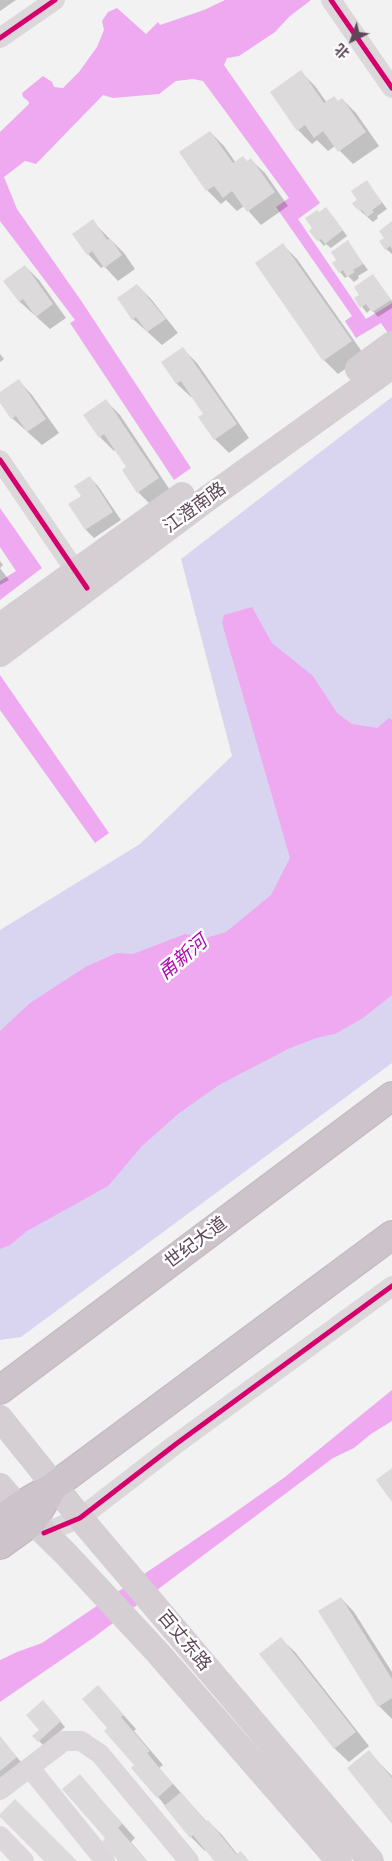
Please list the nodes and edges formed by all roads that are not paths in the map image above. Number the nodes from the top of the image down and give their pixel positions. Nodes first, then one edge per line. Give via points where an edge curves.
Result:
1 (55, 0) edge
2 (331, 0) edge
3 (0, 38) edge
4 (392, 88) edge
5 (392, 344) edge
6 (392, 366) edge
7 (0, 460) edge
8 (82, 580) junction
9 (0, 626) edge
10 (0, 654) edge
11 (392, 1096) edge
12 (392, 1234) edge
13 (392, 1286) edge
14 (0, 1390) edge
15 (0, 1418) edge
16 (0, 1486) edge
17 (54, 1486) junction
18 (24, 1521) edge
19 (86, 1525) junction
20 (0, 1545) edge
21 (30, 1768) junction
22 (0, 1790) edge
23 (0, 1836) edge
24 (24, 1861) edge
25 (105, 1861) edge
26 (189, 1861) edge
27 (339, 1861) edge
28 (371, 1861) edge

1 - 3 street
2 - 4 street
5 - 8 main road, 江澄南路
6 - 8 main road, 江澄南路
7 - 8 street
8 - 9 main road, 江澄南路
8 - 10 main road, 江澄南路
11 - 14 highway, 世纪大道
12 - 17 highway
13 - 19 street via 176,1444
15 - 17 main road, 百丈东路
16 - 18 main road, 百丈东路
17 - 18 highway
17 - 19 main road, 百丈东路
18 - 19 street
18 - 20 highway
18 - 27 main road, 百丈东路 via 65,1553 158,1653
19 - 28 main road, 百丈东路
21 - 22 street
21 - 25 street
21 - 26 street via 64,1741 81,1741 100,1754
23 - 24 street

